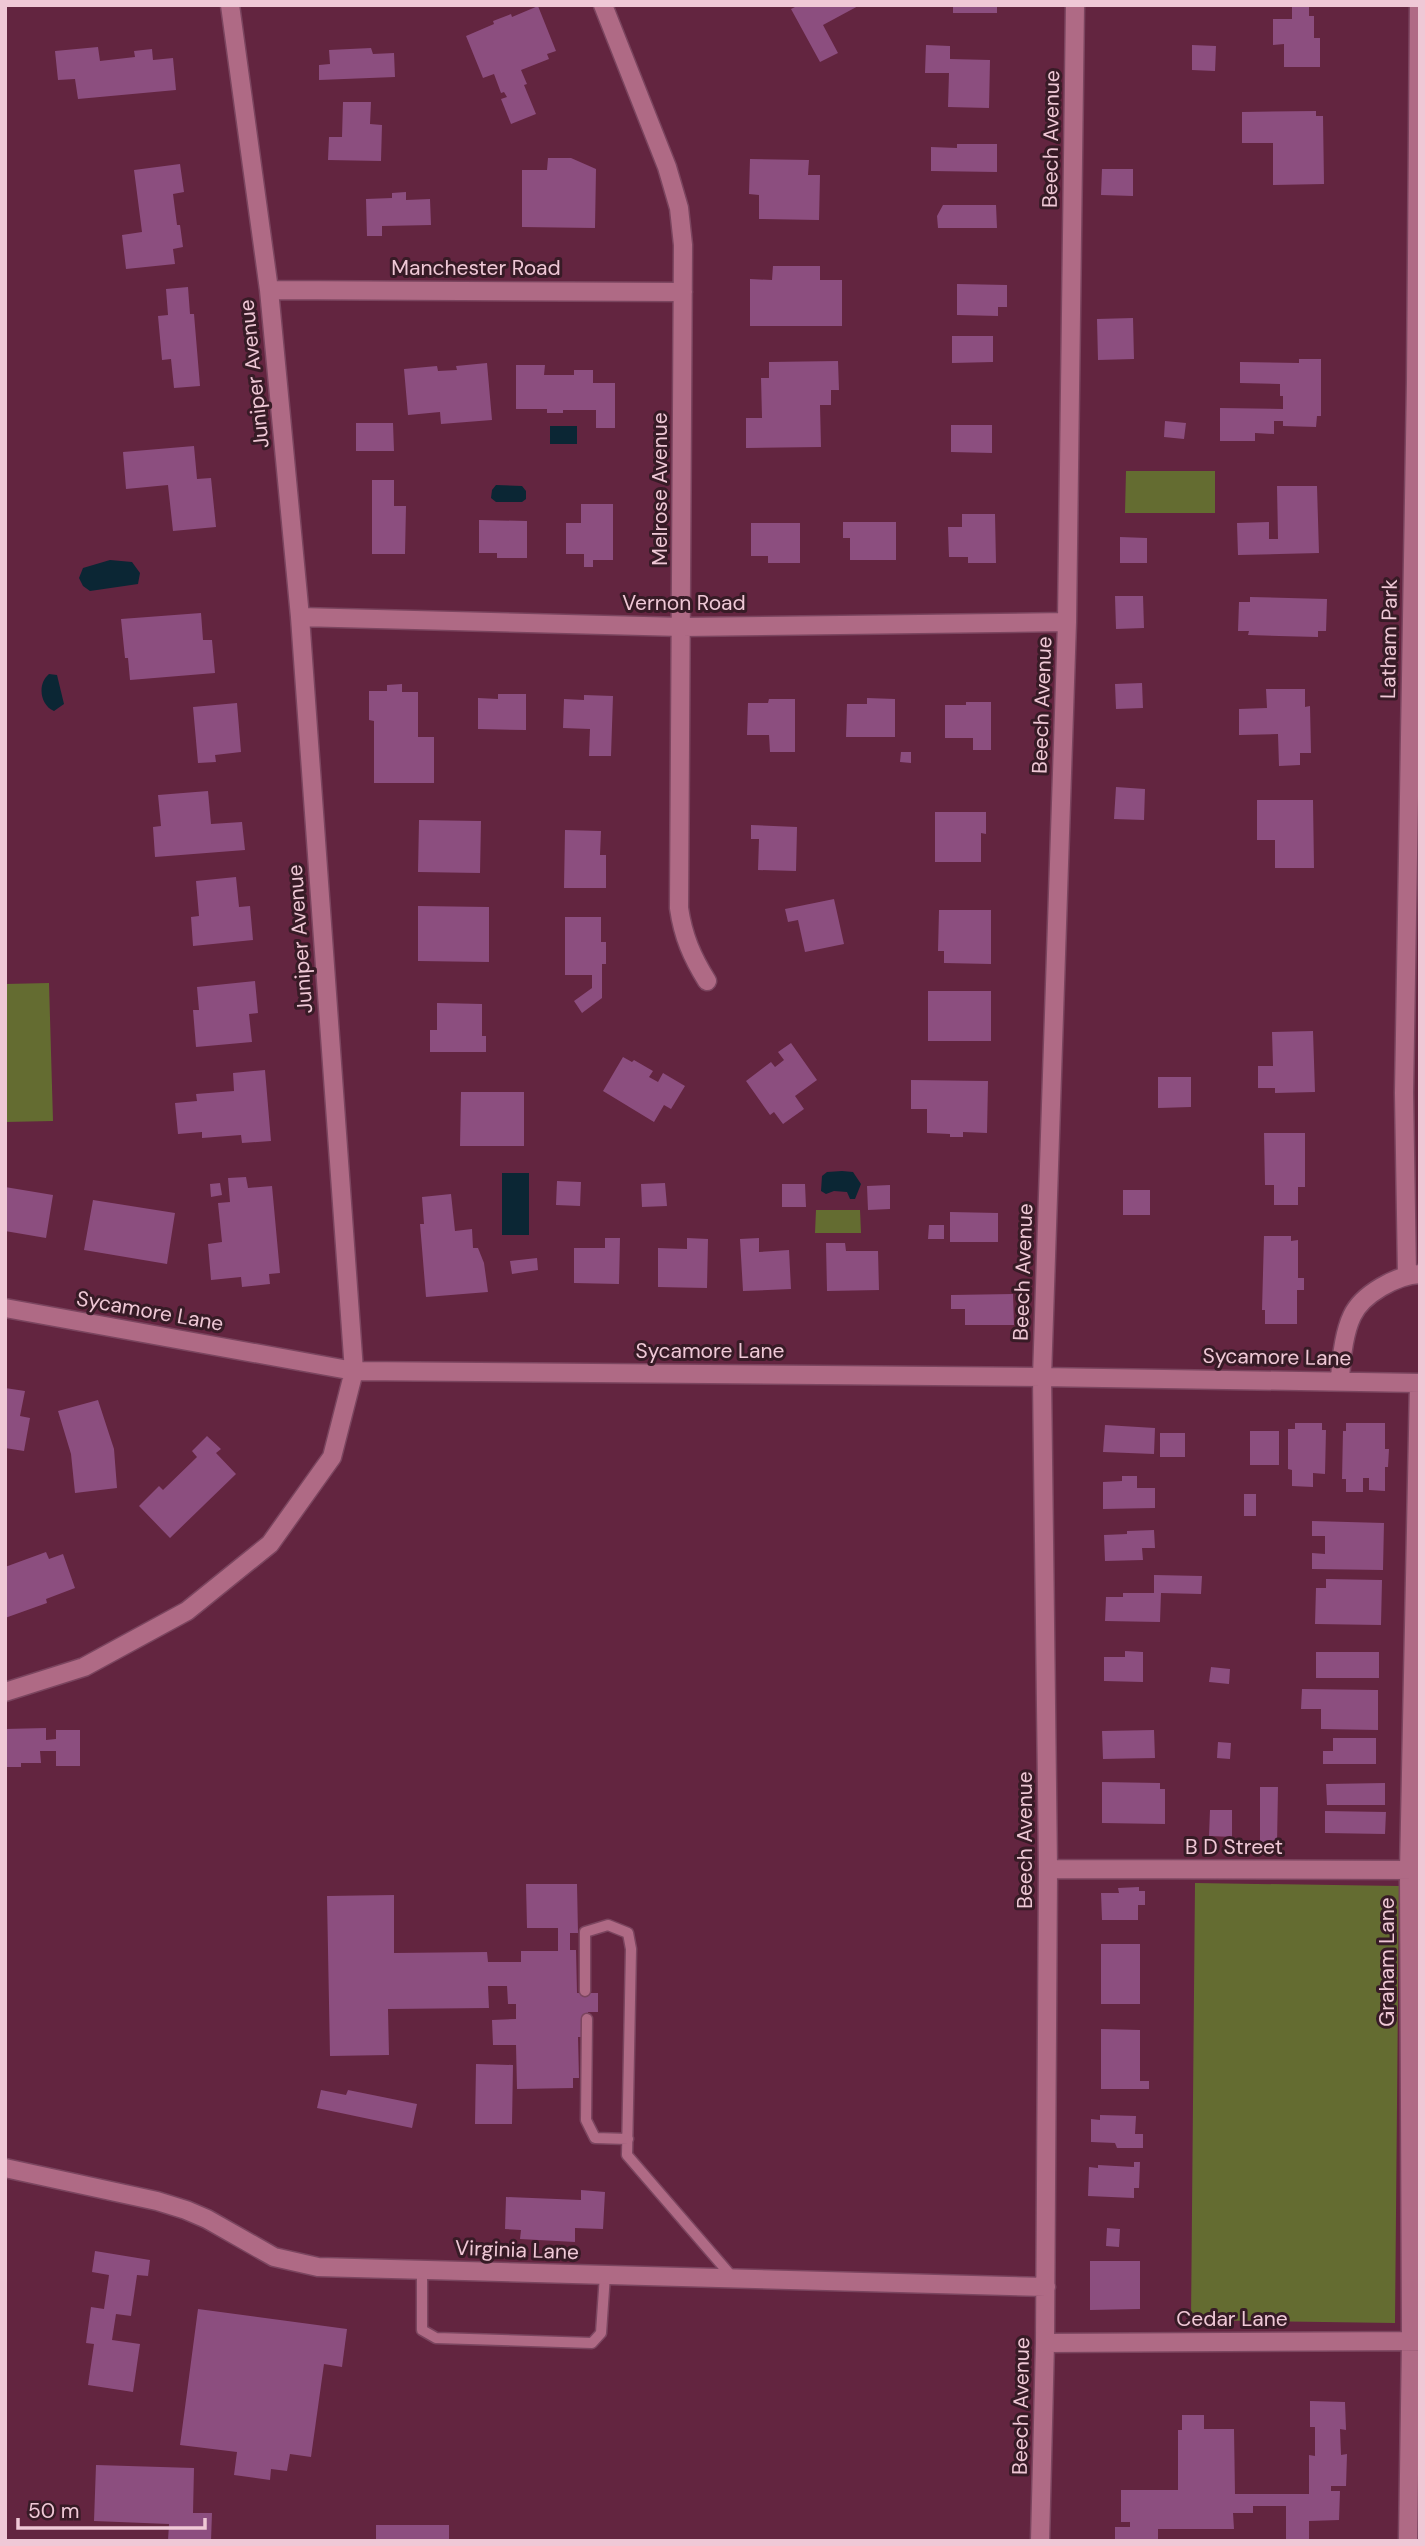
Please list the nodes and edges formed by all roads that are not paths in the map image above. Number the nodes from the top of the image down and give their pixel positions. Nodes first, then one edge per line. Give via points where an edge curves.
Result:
1 (230, 5) edge
2 (603, 5) edge
3 (1075, 5) edge
4 (1419, 5) edge
5 (1419, 237) edge
6 (269, 290) junction
7 (683, 292) junction
8 (1416, 579) edge
9 (300, 617) junction
10 (1067, 622) junction
11 (682, 627) junction
12 (707, 981) dead end
13 (1413, 1037) edge
14 (1413, 1274) edge
15 (5, 1308) edge
16 (354, 1371) junction
17 (1042, 1377) junction
18 (1339, 1381) junction
19 (1419, 1383) edge
20 (5, 1692) edge
21 (1048, 1869) junction
22 (1414, 1870) edge
23 (585, 1991) dead end
24 (587, 2019) dead end
25 (628, 2138) junction
26 (5, 2168) edge
27 (422, 2270) junction
28 (605, 2276) junction
29 (734, 2279) junction
30 (1046, 2287) junction
31 (1416, 2341) edge
32 (1045, 2343) junction
33 (1040, 2541) edge
34 (1408, 2541) edge

1 - 6 street, Juniper Avenue
2 - 7 street, Melrose Avenue via 679,208
3 - 10 street, Beech Avenue
4 - 5 street, Latham Park
5 - 8 street, Latham Park
6 - 7 street, Manchester Road
6 - 9 street, Juniper Avenue
7 - 11 street, Melrose Avenue
8 - 13 street, Latham Park
9 - 11 street, Vernon Road
9 - 16 street, Juniper Avenue
10 - 11 street, Vernon Road
10 - 17 street, Beech Avenue
11 - 12 street, Melrose Avenue via 679,908 683,934
13 - 14 street, Latham Park
14 - 18 street, Latham Park via 1376,1289 1352,1314
15 - 16 street, Sycamore Lane
16 - 17 street, Sycamore Lane
16 - 20 street, Juniper Avenue via 332,1457 270,1544 187,1611 84,1667
17 - 18 street, Sycamore Lane
17 - 21 street, Beech Avenue
18 - 19 street, Sycamore Lane
19 - 22 street, Graham Lane
21 - 22 street, B D Street
21 - 30 street, Beech Avenue
22 - 31 street, Graham Lane
23 - 25 lane via 585,1932 608,1925 628,1933
24 - 25 lane via 586,2120 595,2138
25 - 29 lane via 627,2155
26 - 27 street, Virginia Lane via 186,2210 289,2261 318,2267
27 - 28 street, Virginia Lane
27 - 28 lane via 422,2330 436,2338 462,2339 592,2343 601,2333
28 - 29 street, Virginia Lane
29 - 30 street, Virginia Lane
30 - 32 street, Beech Avenue
31 - 32 street, Cedar Lane
31 - 34 street, Graham Lane
32 - 33 street, Beech Avenue

